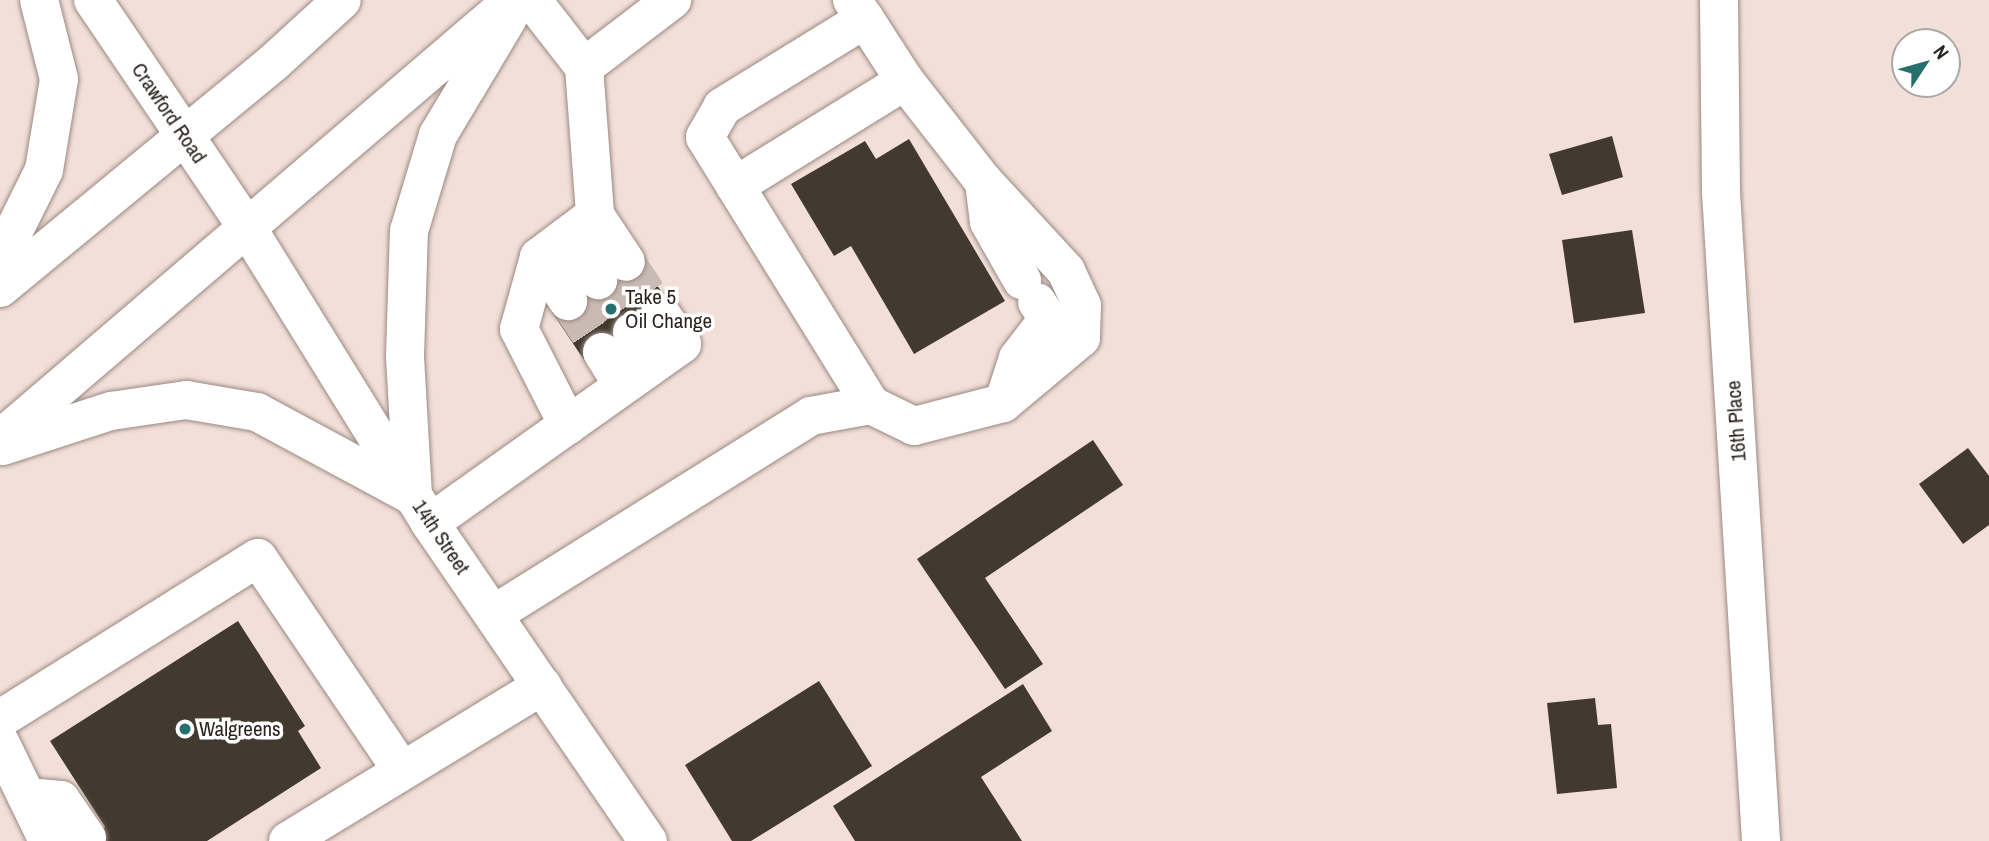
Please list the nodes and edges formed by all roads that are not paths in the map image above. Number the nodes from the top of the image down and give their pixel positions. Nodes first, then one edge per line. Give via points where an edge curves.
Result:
1 (39, 0) edge
2 (93, 0) edge
3 (342, 0) edge
4 (513, 0) edge
5 (519, 0) edge
6 (532, 0) edge
7 (672, 0) edge
8 (1719, 0) edge
9 (858, 10) edge
10 (584, 67) junction
11 (905, 81) junction
12 (184, 137) junction
13 (984, 182) junction
14 (735, 186) junction
15 (246, 226) junction
16 (567, 236) junction
17 (0, 260) edge
18 (0, 288) edge
19 (622, 385) junction
20 (1003, 403) junction
21 (871, 405) junction
22 (568, 425) junction
23 (0, 439) edge
24 (0, 447) edge
25 (422, 510) junction
26 (494, 614) junction
27 (542, 685) junction
28 (0, 719) edge
29 (0, 742) edge
30 (402, 771) junction
31 (27, 797) junction
32 (87, 838) dead end
33 (48, 841) edge
34 (288, 841) edge
35 (648, 841) edge
36 (1761, 841) edge

1 - 17 main road via 59,79 44,170
2 - 12 main road, Crawford Road
3 - 12 main road
4 - 15 main road
5 - 25 main road via 438,135 409,231 405,356
6 - 10 main road
7 - 10 main road
8 - 36 main road, 16th Place via 1721,192
9 - 11 main road
9 - 14 main road via 722,107 705,137
10 - 16 main road
11 - 13 main road
11 - 14 main road
12 - 15 main road, Crawford Road
12 - 18 main road
13 - 20 main road via 989,222 1048,319 1018,358
13 - 20 main road via 1066,271 1082,306 1081,338
14 - 21 main road
15 - 23 main road
15 - 25 main road, 14th Street
16 - 16 main road via 597,281
16 - 22 main road via 519,329
19 - 19 main road via 653,363 682,345 631,333
19 - 22 main road
20 - 21 main road via 914,426
21 - 26 main road via 811,416
22 - 25 main road
24 - 25 main road via 111,411 186,400 257,412
25 - 26 main road, 14th Street
26 - 27 main road, 14th Street
27 - 30 main road
27 - 35 main road, 14th Street
28 - 30 main road via 258,558
29 - 31 main road
30 - 34 main road
31 - 32 main road via 61,800
31 - 33 main road

